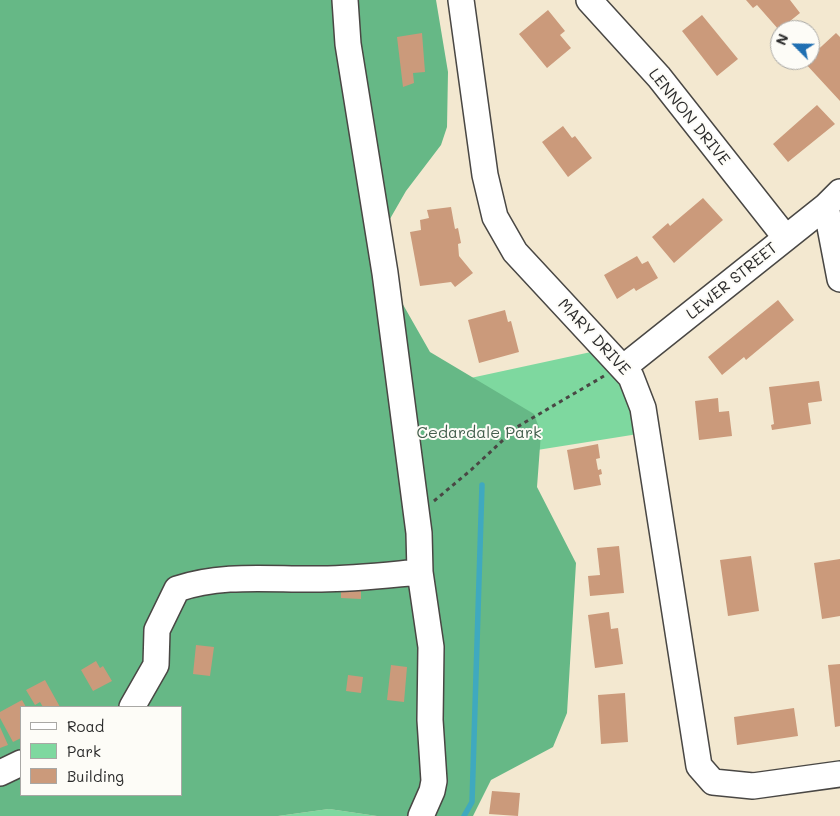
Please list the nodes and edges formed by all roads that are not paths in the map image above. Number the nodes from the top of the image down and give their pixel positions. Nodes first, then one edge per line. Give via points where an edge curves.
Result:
1 (345, 0) edge
2 (461, 0) edge
3 (589, 0) edge
4 (833, 199) edge
5 (786, 238) junction
6 (840, 279) edge
7 (622, 366) junction
8 (420, 572) junction
9 (133, 706) edge
10 (20, 764) edge
11 (0, 772) edge
12 (840, 774) edge
13 (420, 816) edge

1 - 8 street via 348,44 385,274 417,515
2 - 7 street, MARY DRIVE via 484,175 495,218 515,252
3 - 5 street, LENNON DRIVE via 659,78
4 - 5 street, LEWER STREET
4 - 6 street
5 - 7 street, LEWER STREET
7 - 12 street, MARY DRIVE via 635,384 643,408 699,766 708,778 720,784 753,786
8 - 9 street via 322,580 238,578 177,589 157,630 156,665
8 - 13 street via 431,647 430,720 434,781
10 - 11 street

